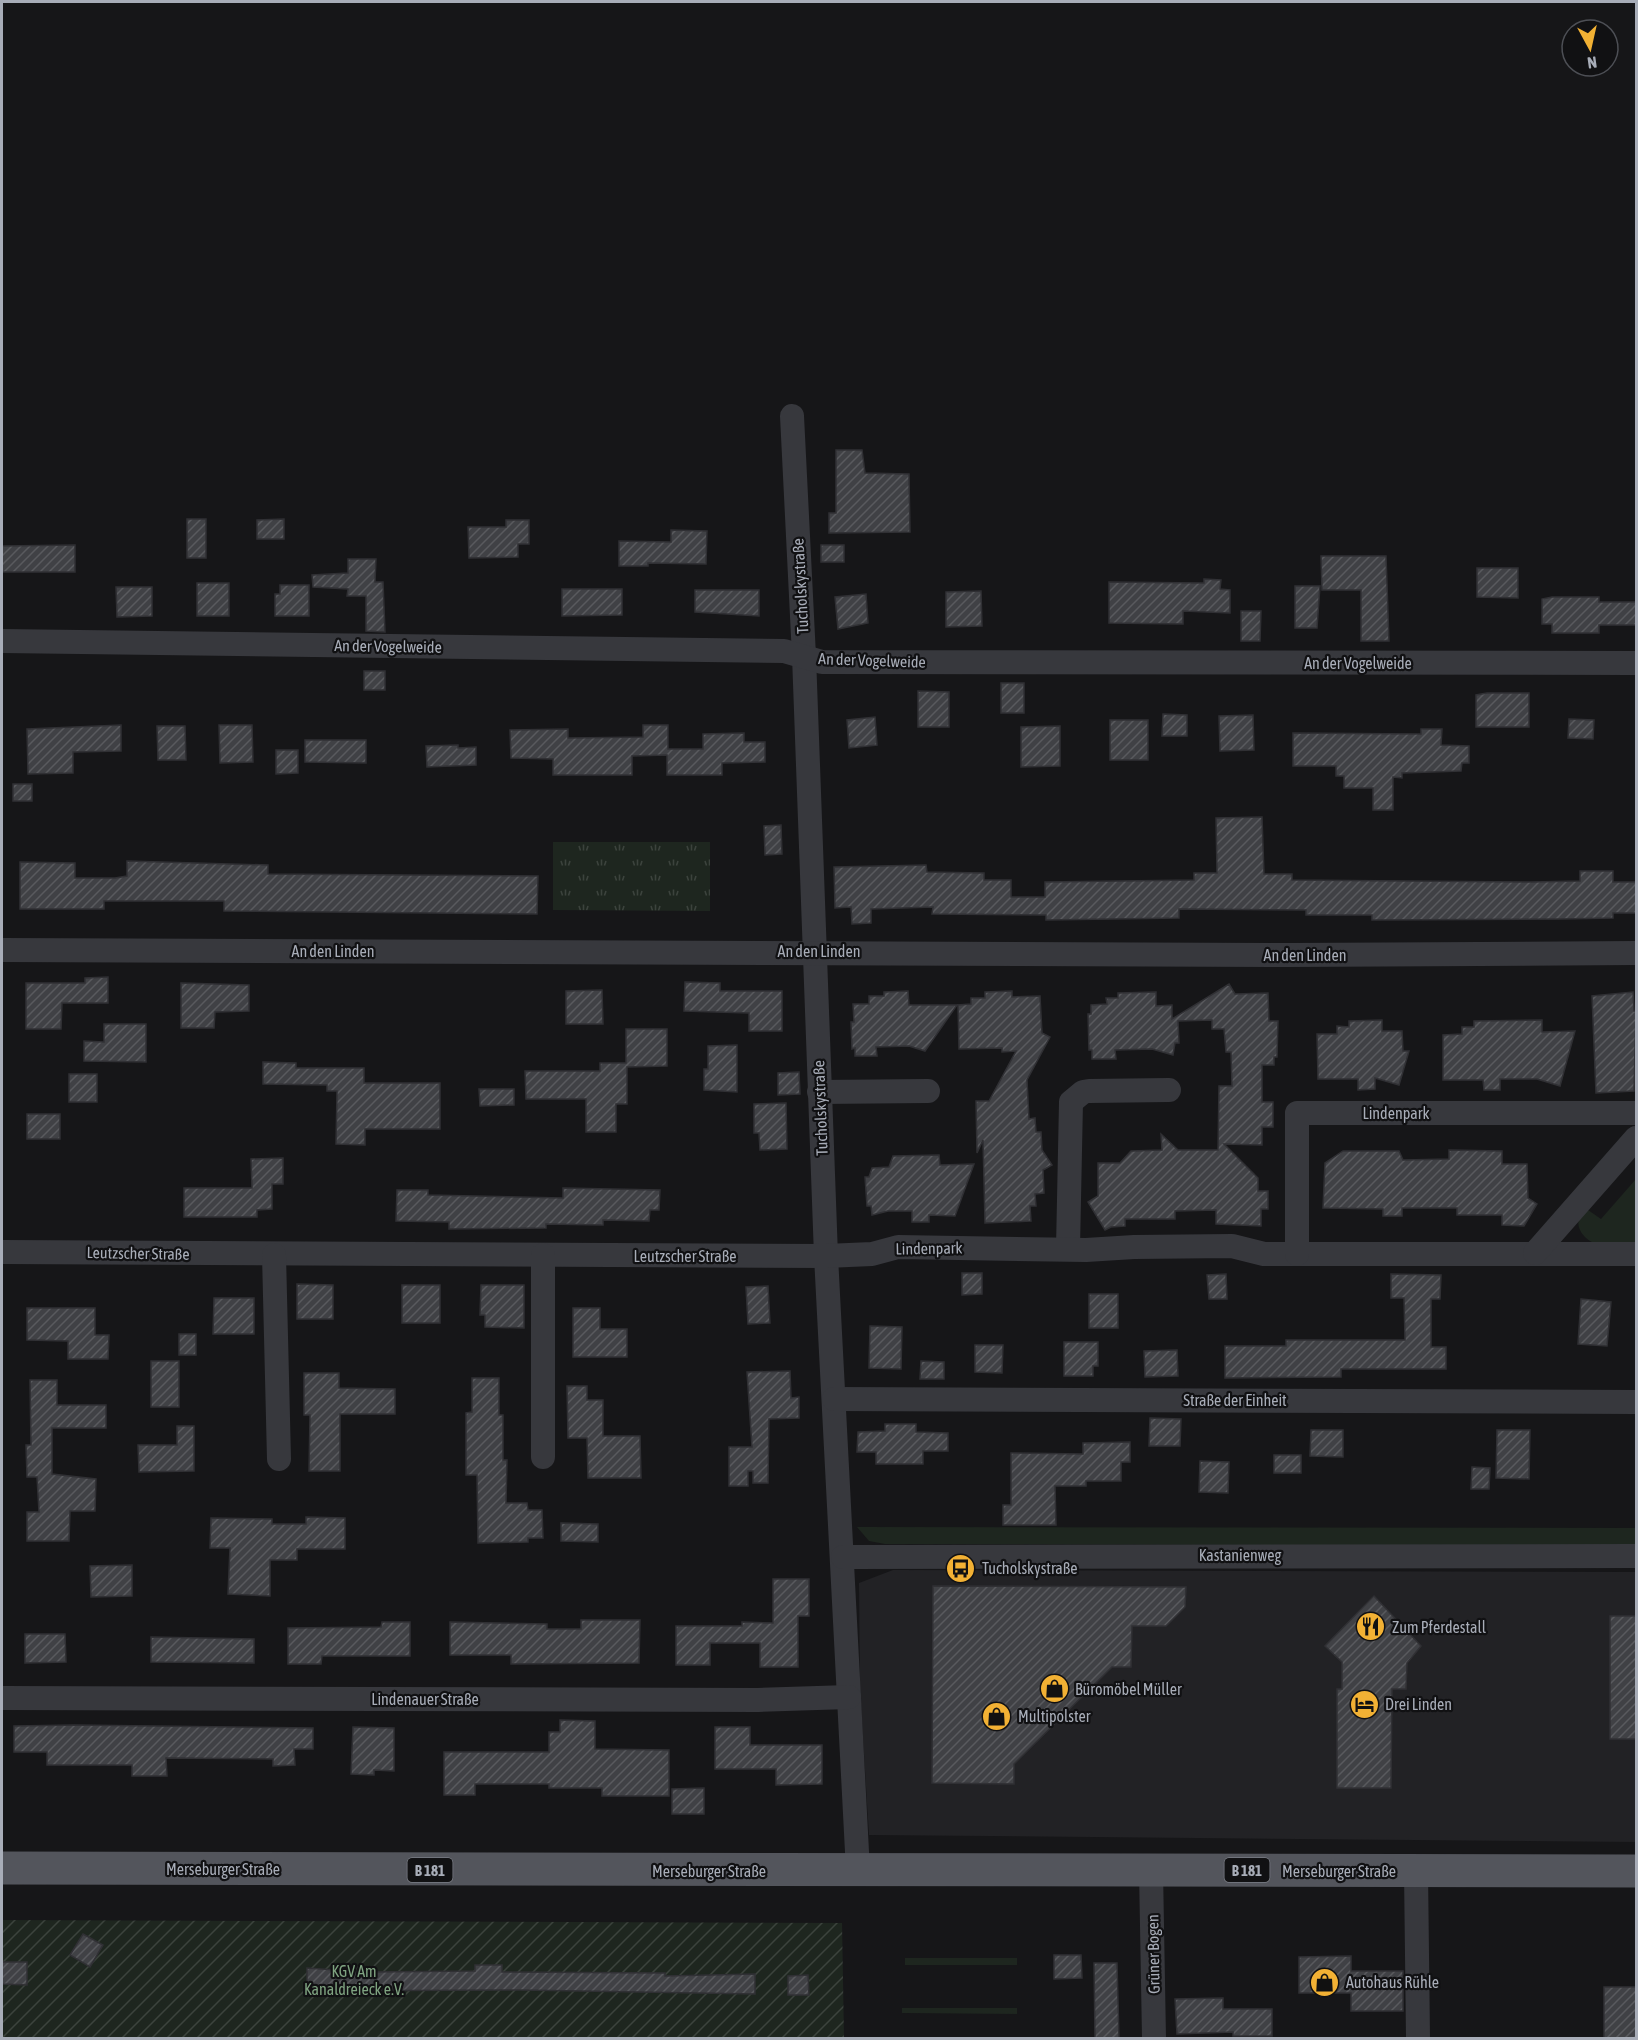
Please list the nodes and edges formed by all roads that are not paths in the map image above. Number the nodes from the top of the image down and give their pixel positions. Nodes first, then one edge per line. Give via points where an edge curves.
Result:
1 (792, 416) dead end
2 (2, 641) edge
3 (804, 656) junction
4 (1636, 663) edge
5 (2, 950) edge
6 (813, 951) junction
7 (1636, 953) edge
8 (1169, 1090) dead end
9 (928, 1091) dead end
10 (819, 1092) junction
11 (1636, 1113) edge
12 (1636, 1138) edge
13 (1068, 1248) junction
14 (2, 1252) edge
15 (1535, 1253) junction
16 (274, 1254) junction
17 (1297, 1254) junction
18 (1636, 1254) edge
19 (543, 1255) junction
20 (826, 1256) junction
21 (834, 1399) junction
22 (1636, 1402) edge
23 (543, 1457) dead end
24 (279, 1459) dead end
25 (1636, 1556) edge
26 (843, 1557) junction
27 (849, 1697) junction
28 (2, 1698) edge
29 (2, 1868) edge
30 (1151, 1870) junction
31 (858, 1871) junction
32 (1416, 1871) junction
33 (1636, 1871) edge
34 (1154, 2038) edge
35 (1418, 2038) edge

1 - 3 street, Tucholskystraße
2 - 3 street, An der Vogelweide via 784,651
3 - 4 street, An der Vogelweide via 834,662
3 - 6 street, Tucholskystraße
5 - 6 street, An den Linden
6 - 7 street, An den Linden
6 - 10 street, Tucholskystraße
8 - 13 street via 1089,1091 1071,1102
9 - 10 street
10 - 20 street, Tucholskystraße
11 - 17 street, Lindenpark via 1297,1113
12 - 15 street
13 - 17 street, Lindenpark via 1086,1251 1232,1246 1264,1254
13 - 20 street, Lindenpark via 898,1247 872,1254
14 - 16 street, Leutzscher Straße
15 - 17 street, Lindenpark
15 - 18 street, Lindenpark
16 - 19 street, Leutzscher Straße
16 - 24 street
19 - 20 street, Leutzscher Straße
19 - 23 street
20 - 21 street, Tucholskystraße
21 - 22 street, Straße der Einheit
21 - 26 street, Tucholskystraße
25 - 26 street, Kastanienweg
26 - 27 street, Tucholskystraße
27 - 28 street, Lindenauer Straße
27 - 31 street, Tucholskystraße
29 - 31 main road, Merseburger Straße / B 181
30 - 31 main road, Merseburger Straße / B 181
30 - 32 main road, Merseburger Straße / B 181
30 - 34 street, Grüner Bogen
32 - 33 main road, Merseburger Straße / B 181
32 - 35 street, Merseburger Straße

